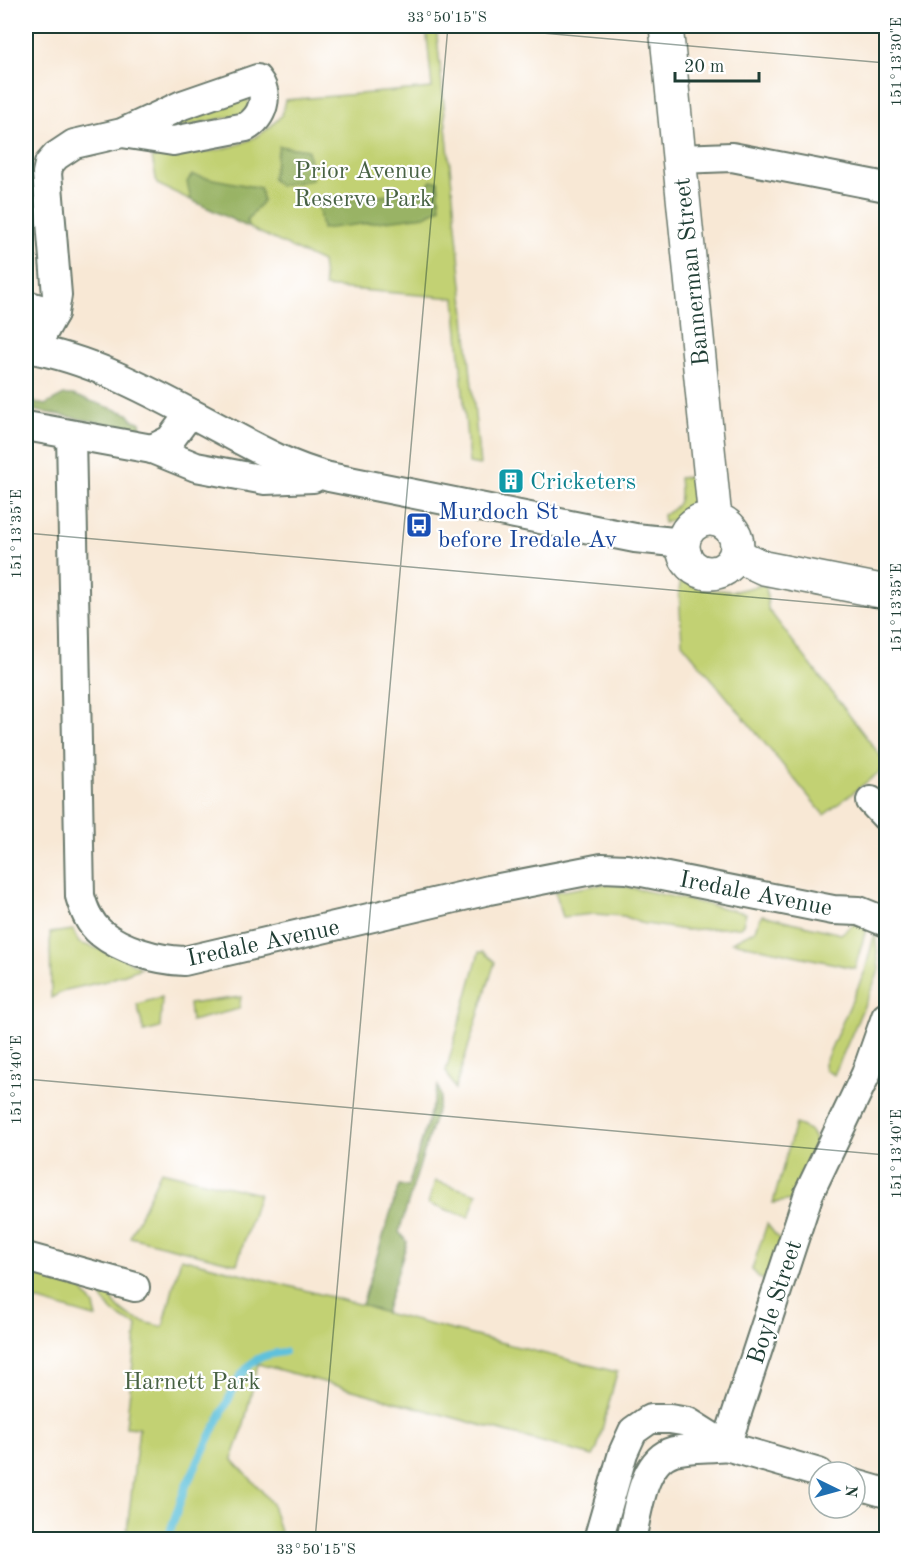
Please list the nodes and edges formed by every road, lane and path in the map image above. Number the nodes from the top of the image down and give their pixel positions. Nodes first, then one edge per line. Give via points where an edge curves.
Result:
1 (666, 26) edge
2 (122, 134) dead end
3 (679, 159) junction
4 (886, 187) edge
5 (26, 305) edge
6 (54, 314) junction
7 (30, 348) edge
8 (190, 413) junction
9 (26, 426) edge
10 (71, 435) junction
11 (152, 449) junction
12 (329, 477) junction
13 (715, 519) junction
14 (683, 543) junction
15 (736, 555) junction
16 (886, 592) edge
17 (886, 922) edge
18 (884, 1033) edge
19 (26, 1257) edge
20 (135, 1287) dead end
21 (726, 1446) junction
22 (807, 1470) edge
23 (867, 1487) edge
24 (886, 1493) edge
25 (598, 1539) edge
26 (631, 1539) edge

1 - 3 main road, Bannerman Street
2 - 6 street via 74,144 49,164 57,281
3 - 4 street via 732,157
3 - 13 main road, Bannerman Street
5 - 6 street
6 - 7 street
7 - 8 street via 118,376
8 - 11 street via 170,440
8 - 12 street via 284,462
9 - 10 street
10 - 11 street
10 - 17 street, Iredale Avenue via 80,896 100,933 158,959 184,961 602,868 627,869 859,911
11 - 12 street via 196,467 266,480
12 - 14 street via 635,538
13 - 14 main road via 698,522 685,534
13 - 15 main road via 731,529
14 - 15 main road via 689,564 703,573 719,572
15 - 16 main road via 764,568
18 - 21 street, Boyle Street via 809,1193
19 - 20 street
21 - 22 street
21 - 25 street via 688,1422 650,1419 641,1424 633,1431 623,1453
21 - 26 street via 675,1451 653,1464
23 - 24 street

